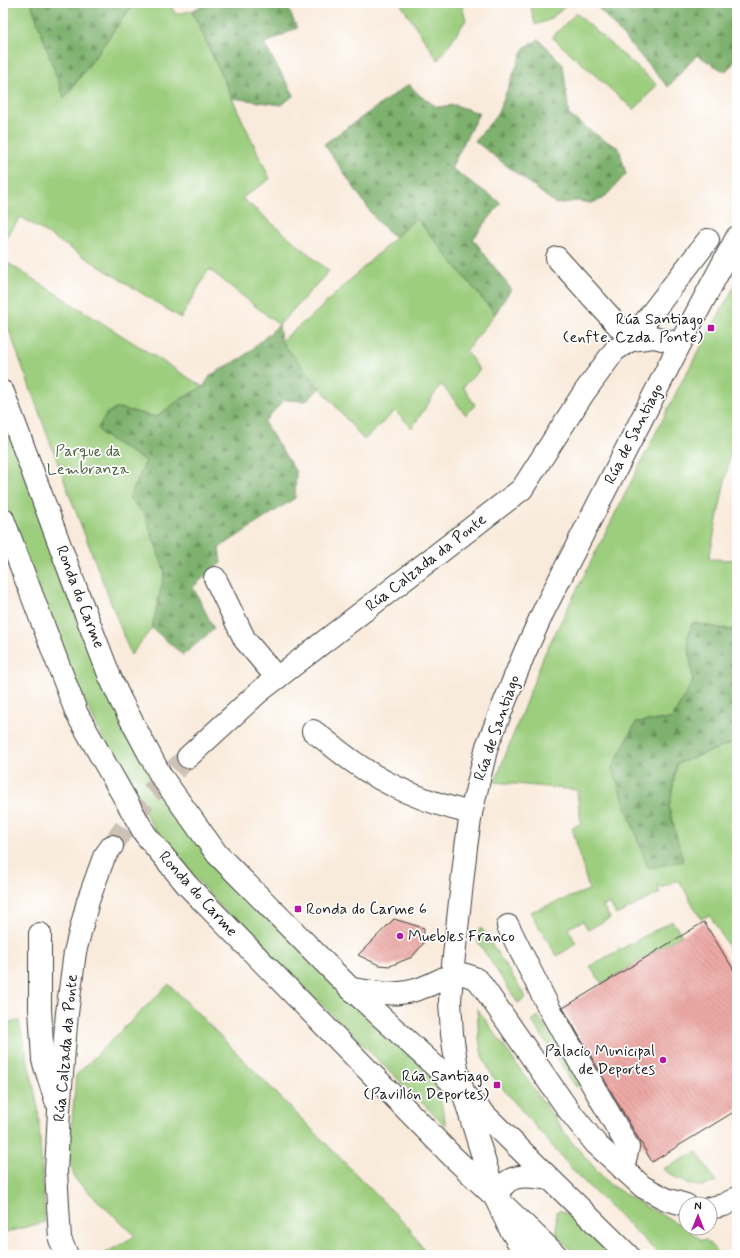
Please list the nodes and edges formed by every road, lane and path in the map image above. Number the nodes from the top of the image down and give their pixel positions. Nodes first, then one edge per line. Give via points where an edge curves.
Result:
1 (737, 237) edge
2 (708, 240) dead end
3 (557, 258) dead end
4 (631, 340) junction
5 (680, 344) junction
6 (3, 392) edge
7 (3, 519) edge
8 (215, 578) dead end
9 (277, 678) junction
10 (313, 731) dead end
11 (188, 757) tunnel mouth
12 (471, 813) junction
13 (112, 846) tunnel mouth
14 (508, 926) dead end
15 (40, 934) dead end
16 (452, 974) junction
17 (351, 989) junction
18 (464, 1095) junction
19 (59, 1110) junction
20 (622, 1168) junction
21 (549, 1179) junction
22 (737, 1198) edge
23 (496, 1199) junction
24 (678, 1203) edge
25 (718, 1206) edge
26 (67, 1255) edge
27 (526, 1255) edge
28 (556, 1255) edge
29 (628, 1255) edge

1 - 5 street, Rúa de Santiago
2 - 4 street, Rúa Calzada da Ponte
3 - 4 street
4 - 5 street, Rúa Calzada da Ponte via 654,336
4 - 9 street, Rúa Calzada da Ponte via 616,350 583,394 522,489
5 - 12 street, Rúa de Santiago via 524,654 487,746
6 - 17 street, Ronda do Carme via 110,677 161,776 217,854
7 - 23 street, Ronda do Carme via 77,714 145,834 187,885
8 - 9 street via 245,640
9 - 11 street, Rúa Calzada da Ponte
10 - 12 street via 381,779 410,794
12 - 16 street, Rúa de Santiago
13 - 19 street, Rúa Calzada da Ponte via 104,857 88,901 75,952
14 - 20 street via 550,1010 628,1147
15 - 19 street via 43,1060
16 - 17 street via 423,988 400,992 383,994
16 - 18 street, Rúa de Santiago via 452,1034
16 - 20 street via 471,976 479,981 567,1108 596,1144
17 - 18 street, Ronda do Carme
18 - 21 street, Ronda do Carme
18 - 23 street, Rúa de Santiago
19 - 26 street, Rúa Calzada da Ponte via 57,1179 60,1239
20 - 24 street via 643,1187
21 - 23 street via 525,1176 513,1178 500,1189
21 - 29 street, Ronda do Carme
22 - 25 street
23 - 27 street, Rúa de Santiago via 509,1228
23 - 28 street, Ronda do Carme

